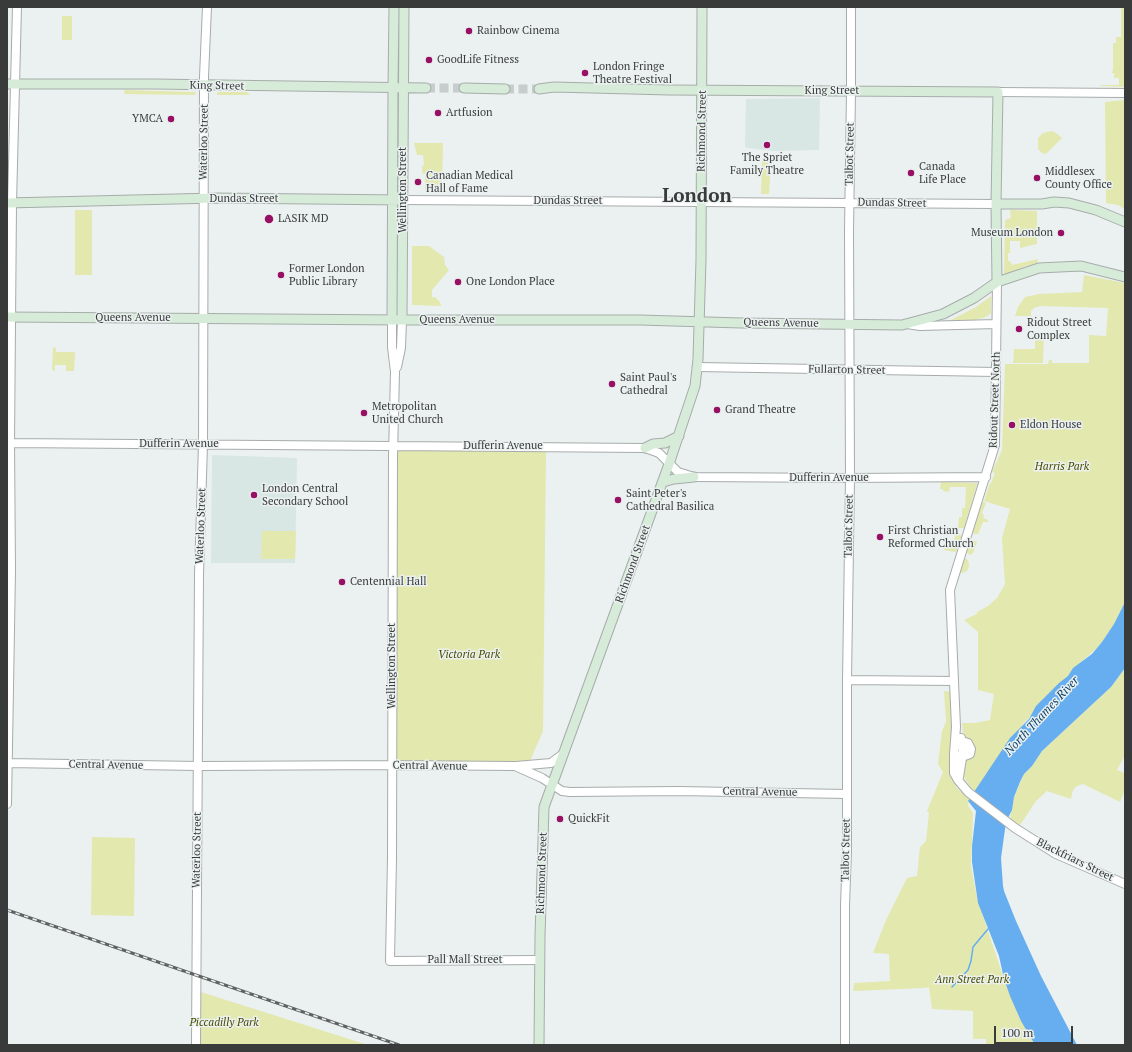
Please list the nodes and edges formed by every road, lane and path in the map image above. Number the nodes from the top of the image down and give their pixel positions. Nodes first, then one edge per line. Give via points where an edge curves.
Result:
1 (17, 7) edge
2 (207, 7) edge
3 (394, 7) edge
4 (404, 7) edge
5 (702, 7) edge
6 (851, 7) edge
7 (11, 84) edge
8 (205, 86) junction
9 (393, 88) junction
10 (402, 88) junction
11 (426, 88) tunnel mouth
12 (464, 88) tunnel mouth
13 (505, 89) tunnel mouth
14 (539, 89) tunnel mouth
15 (702, 90) junction
16 (852, 91) junction
17 (998, 92) junction
18 (1125, 93) edge
19 (204, 199) junction
20 (393, 200) junction
21 (403, 200) junction
22 (701, 201) junction
23 (10, 202) edge
24 (850, 202) junction
25 (996, 204) junction
26 (1125, 222) edge
27 (1125, 277) edge
28 (997, 282) junction
29 (9, 317) edge
30 (203, 318) junction
31 (392, 320) junction
32 (402, 320) junction
33 (698, 322) junction
34 (849, 324) junction
35 (906, 324) junction
36 (996, 324) junction
37 (698, 367) junction
38 (850, 370) junction
39 (395, 372) junction
40 (996, 372) junction
41 (679, 436) junction
42 (10, 443) junction
43 (203, 444) junction
44 (393, 445) junction
45 (645, 448) junction
46 (669, 464) junction
47 (694, 477) junction
48 (986, 477) junction
49 (850, 478) junction
50 (663, 482) junction
51 (847, 680) junction
52 (954, 681) junction
53 (956, 727) junction
54 (563, 754) junction
55 (954, 754) junction
56 (962, 757) junction
57 (7, 763) edge
58 (392, 765) junction
59 (199, 766) junction
60 (515, 766) junction
61 (960, 782) junction
62 (552, 784) junction
63 (968, 792) joint
64 (847, 794) junction
65 (7, 804) edge
66 (1125, 884) edge
67 (390, 960) joint
68 (539, 960) junction
69 (196, 1045) edge
70 (539, 1045) edge
71 (845, 1045) edge

1 - 7 street
2 - 8 street, Waterloo Street
3 - 9 main road, Wellington Street
4 - 10 main road, Wellington Street
5 - 15 main road, Richmond Street
6 - 16 street, Talbot Street
7 - 8 main road, King Street
7 - 23 street
8 - 9 main road, King Street
8 - 19 street, Waterloo Street
9 - 10 main road, King Street
9 - 20 main road, Wellington Street
10 - 11 main road, King Street
10 - 21 main road, Wellington Street
12 - 13 main road
14 - 15 main road, King Street via 554,87
15 - 16 main road, King Street
15 - 22 main road, Richmond Street
16 - 17 main road, King Street
16 - 24 street, Talbot Street
17 - 18 street, King Street
17 - 25 main road, Ridout Street North
19 - 20 main road, Dundas Street
19 - 23 main road, Dundas Street
19 - 30 street, Waterloo Street
20 - 21 main road, Dundas Street
20 - 31 main road, Wellington Street
21 - 22 street, Dundas Street
21 - 32 main road, Wellington Street
22 - 24 street, Dundas Street
22 - 33 main road, Richmond Street
23 - 29 street
24 - 25 street, Dundas Street
24 - 34 street, Talbot Street
25 - 26 main road, Dundas Street via 1070,203
25 - 28 main road, Ridout Street North
27 - 28 main road, Queens Avenue via 1081,266 1039,268
28 - 35 main road, Queens Avenue via 974,298 943,314
28 - 36 street, Ridout Street North
29 - 30 main road, Queens Avenue
29 - 42 street
30 - 31 main road, Queens Avenue
30 - 43 street, Waterloo Street
31 - 32 main road, Queens Avenue
31 - 39 street, Wellington Street
32 - 33 main road, Queens Avenue
32 - 39 street, Wellington Street via 401,348
33 - 34 main road, Queens Avenue
33 - 37 main road, Richmond Street
34 - 35 main road, Queens Avenue
34 - 38 street, Talbot Street
35 - 36 street, Queens Avenue
36 - 40 street, Ridout Street North
37 - 38 street, Fullarton Street
37 - 41 main road, Richmond Street via 695,386
38 - 40 street, Fullarton Street
38 - 49 street, Talbot Street
39 - 44 street, Wellington Street
40 - 48 street, Ridout Street North via 995,445
41 - 45 main road
41 - 46 main road, Richmond Street
42 - 43 street, Dufferin Avenue
42 - 57 street via 11,570
43 - 44 street, Dufferin Avenue
43 - 59 street, Waterloo Street via 199,580
44 - 45 street, Dufferin Avenue
44 - 58 street, Wellington Street
45 - 46 street, Dufferin Avenue via 659,453
46 - 47 street, Dufferin Avenue via 678,472
46 - 50 main road, Richmond Street
47 - 49 street, Dufferin Avenue
47 - 50 main road
48 - 49 street, Dufferin Avenue
48 - 52 street, Ridout Street North via 951,586
49 - 51 street, Talbot Street
50 - 54 main road, Richmond Street
51 - 52 street
51 - 64 street, Talbot Street
52 - 53 street, Ridout Street North
53 - 55 street, Ridout Street North
53 - 56 street, Ridout Street North via 962,741 968,743 971,749 968,755
54 - 60 street via 551,763
54 - 62 main road, Richmond Street
55 - 56 street
55 - 61 street, Ridout Street North via 954,773
56 - 61 street, Ridout Street North
57 - 59 street, Central Avenue
57 - 65 street
58 - 59 street, Central Avenue
58 - 60 street, Central Avenue
58 - 67 street, Wellington Street
59 - 69 street, Waterloo Street
60 - 62 street, Central Avenue
61 - 63 street, Ridout Street North
62 - 64 street, Central Avenue via 570,792
62 - 68 main road, Richmond Street via 543,812
63 - 66 street, Blackfriars Street via 1028,837 1056,854
64 - 71 street, Talbot Street
67 - 68 street, Pall Mall Street
68 - 70 main road, Richmond Street

